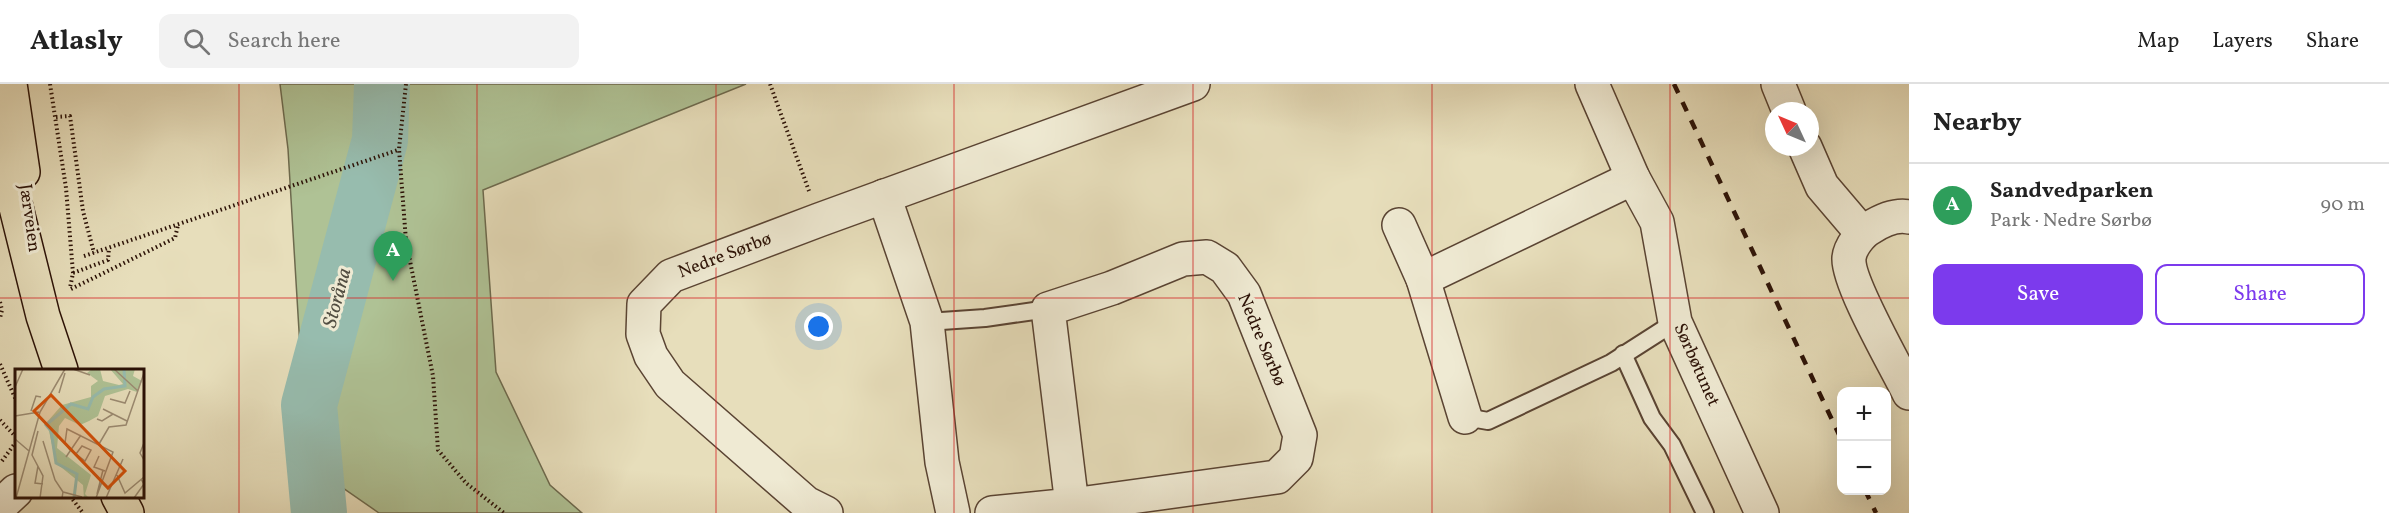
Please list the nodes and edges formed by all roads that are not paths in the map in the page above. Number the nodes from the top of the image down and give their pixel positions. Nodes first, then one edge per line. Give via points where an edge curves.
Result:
1 (10, 84) edge
2 (1193, 84) edge
3 (1592, 84) edge
4 (1778, 84) edge
5 (1785, 102) edge
6 (0, 143) edge
7 (1809, 156) edge
8 (1633, 178) junction
9 (884, 196) junction
10 (1909, 217) edge
11 (1399, 225) dead end
12 (1862, 233) junction
13 (1423, 279) junction
14 (1048, 309) junction
15 (43, 316) junction
16 (927, 322) junction
17 (1675, 322) junction
18 (1623, 354) junction
19 (61, 369) edge
20 (1909, 393) edge
21 (1465, 417) joint
22 (15, 491) edge
23 (119, 498) edge
24 (1072, 505) junction
25 (0, 506) edge
26 (127, 513) edge
27 (826, 513) edge
28 (953, 513) edge
29 (992, 513) edge
30 (1705, 513) edge
31 (1762, 513) edge

1 - 15 main road, Jærveien
2 - 9 street, Nedre Sørbø
3 - 8 street, Sørbøtunet
4 - 5 street
6 - 15 main road, Jærveien
7 - 12 street via 1822,186
8 - 13 street
8 - 17 street, Sørbøtunet via 1657,222
9 - 16 street
9 - 27 street, Nedre Sørbø via 672,276 644,304 643,334 651,356 670,384 806,503
10 - 12 street via 1883,220
11 - 13 street
12 - 20 street via 1849,256 1852,278
13 - 21 street
14 - 16 lane
14 - 24 street
14 - 24 street, Nedre Sørbø via 1183,260 1207,257 1225,268 1244,294 1300,435 1296,458 1278,477
15 - 19 main road, Jærveien
16 - 28 street via 942,462
17 - 18 lane
17 - 31 street, Sørbøtunet
18 - 21 lane via 1600,369 1488,421
18 - 30 lane via 1652,418 1672,445
22 - 25 street
23 - 26 main road
24 - 29 street, Nedre Sørbø

